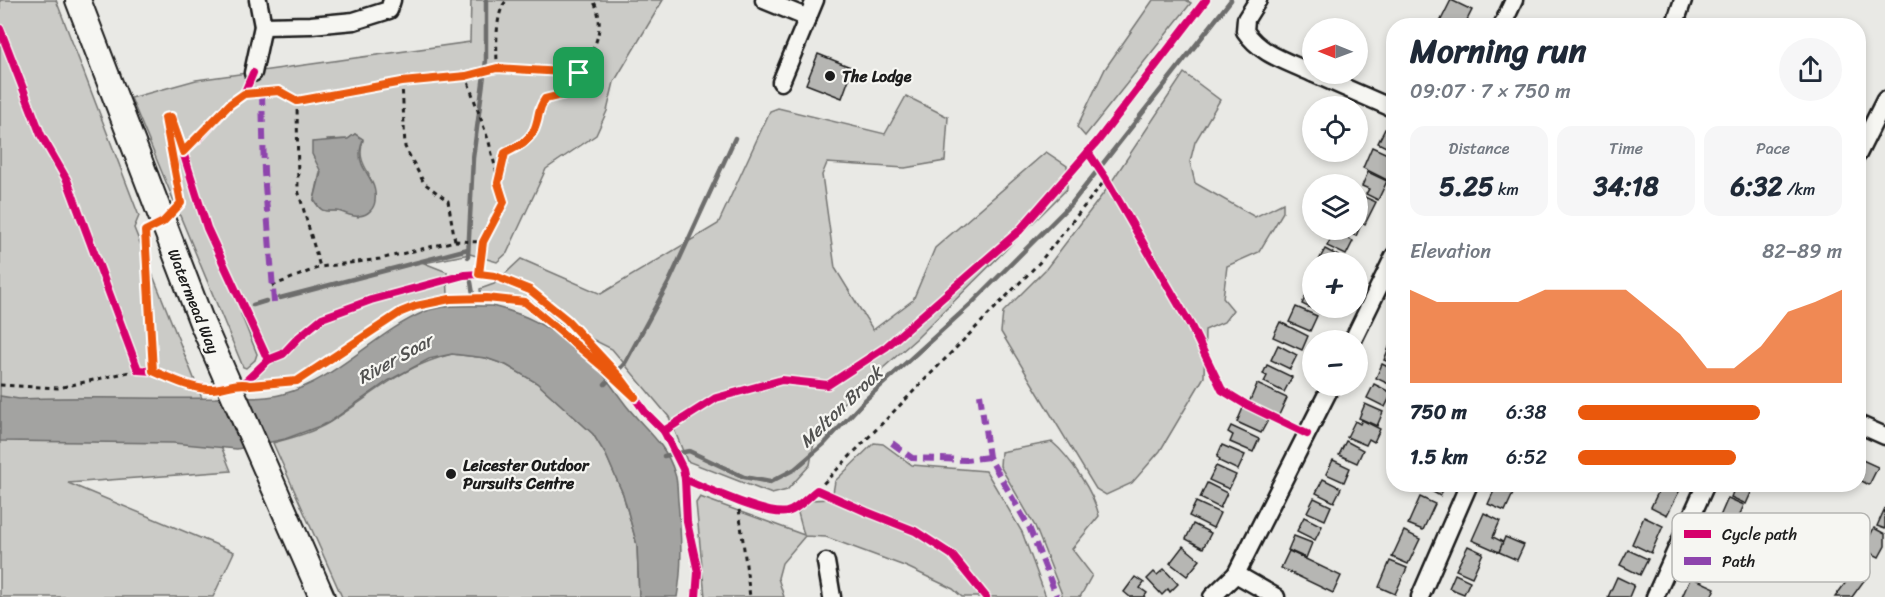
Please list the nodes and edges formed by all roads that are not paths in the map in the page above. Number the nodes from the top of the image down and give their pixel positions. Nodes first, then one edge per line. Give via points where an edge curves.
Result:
1 (78, 0) edge
2 (258, 0) edge
3 (392, 0) edge
4 (764, 0) edge
5 (815, 0) edge
6 (1258, 0) edge
7 (1515, 0) edge
8 (1683, 0) edge
9 (808, 18) junction
10 (1506, 18) edge
11 (1677, 18) edge
12 (263, 26) junction
13 (1302, 68) edge
14 (254, 73) road end
15 (781, 82) dead end
16 (1338, 84) edge
17 (1885, 100) edge
18 (1386, 105) edge
19 (1866, 138) edge
20 (1386, 272) edge
21 (1358, 330) edge
22 (1326, 396) edge
23 (1866, 428) edge
24 (1885, 436) edge
25 (1466, 492) edge
26 (1702, 492) edge
27 (1693, 513) edge
28 (1672, 559) edge
29 (826, 562) dead end
30 (1236, 574) junction
31 (318, 587) edge
32 (832, 597) edge
33 (1212, 597) edge
34 (1276, 597) edge
35 (1420, 597) edge
36 (1655, 597) edge

1 - 31 highway, Watermead Way via 202,323
2 - 12 street
3 - 12 street via 389,10 354,21
4 - 9 street
5 - 9 street
6 - 13 street via 1246,18 1245,30 1252,41 1261,50
7 - 10 street
8 - 11 street
9 - 15 street
12 - 14 street
16 - 18 street
17 - 19 street
20 - 21 street
22 - 30 street
23 - 24 street
25 - 35 street
26 - 27 street
28 - 36 street
29 - 32 street
30 - 33 street
30 - 34 street

